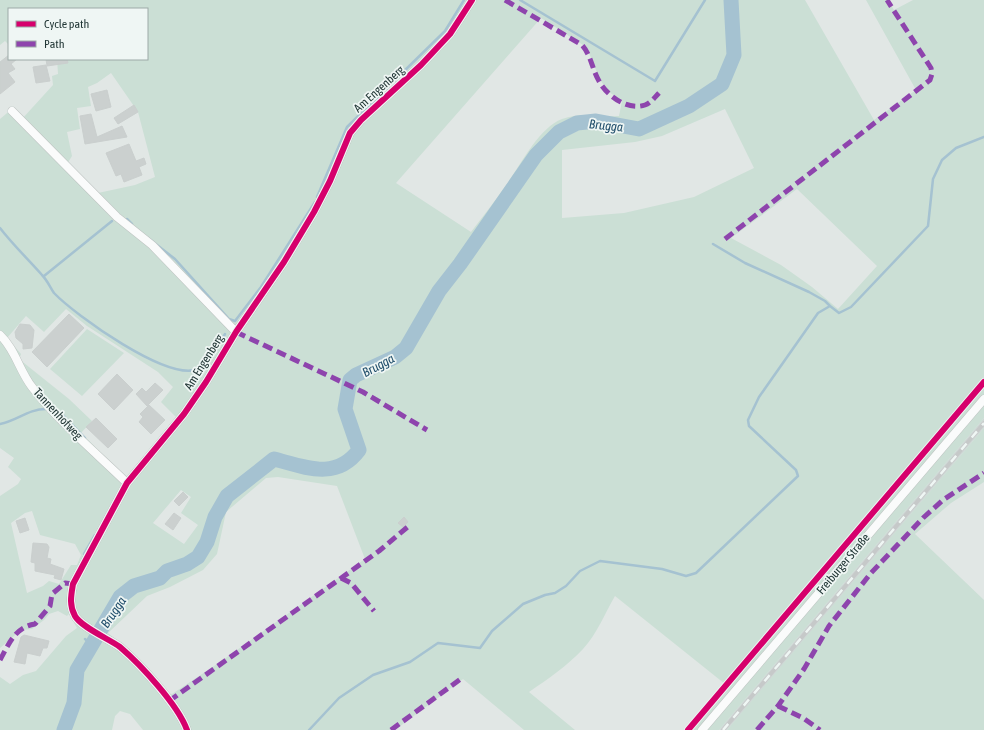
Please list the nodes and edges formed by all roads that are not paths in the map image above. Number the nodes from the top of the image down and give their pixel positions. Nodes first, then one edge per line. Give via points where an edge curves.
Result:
1 (472, 0) edge
2 (12, 111) dead end
3 (236, 332) junction
4 (0, 335) edge
5 (4, 341) edge
6 (984, 399) edge
7 (127, 484) junction
8 (187, 730) edge
9 (702, 730) edge

1 - 3 street, Am Engenberg via 450,34 431,55 350,133 314,212 284,262
2 - 3 street, Am Engenberg via 117,217 152,245
3 - 7 street, Am Engenberg via 184,414
4 - 5 street, Tannenhofweg
5 - 7 street, Tannenhofweg via 33,388 65,424
6 - 9 street, Freiburger Straße
7 - 8 street, Am Engenberg via 73,584 70,600 75,616 80,622 120,647 152,680 177,711

